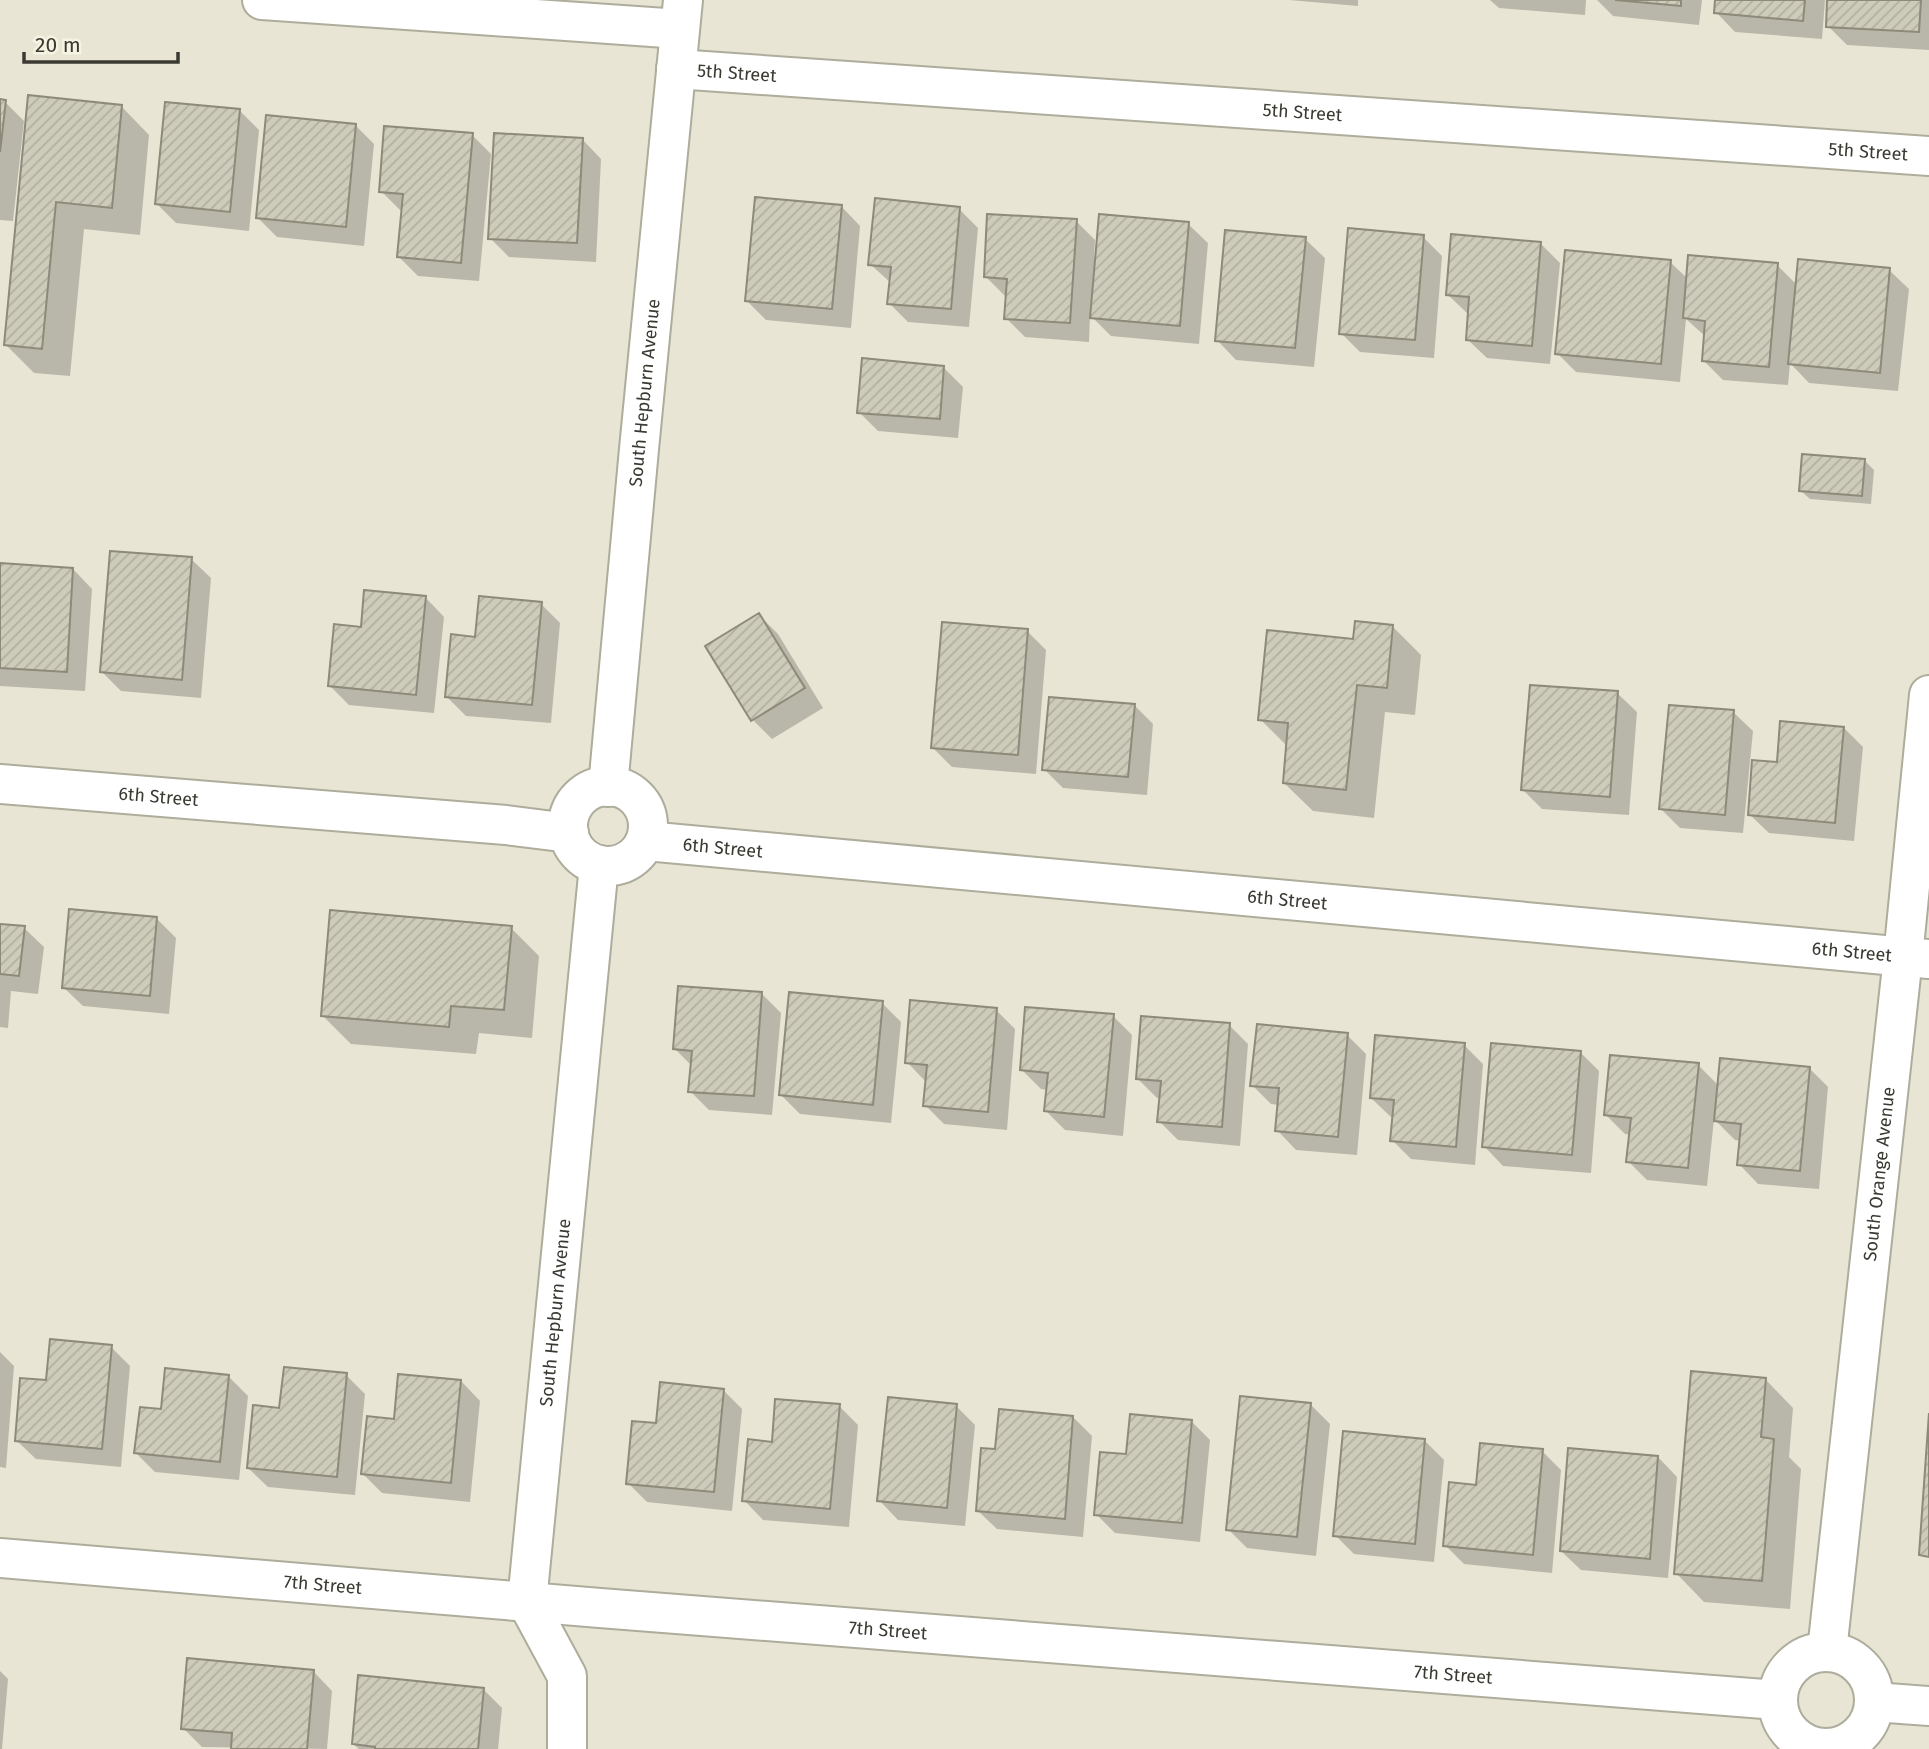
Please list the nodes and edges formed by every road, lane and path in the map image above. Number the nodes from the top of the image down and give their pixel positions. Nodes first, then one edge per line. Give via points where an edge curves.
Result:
1 (262, 0) edge
2 (682, 15) edge
3 (676, 69) junction
4 (1929, 156) edge
5 (1929, 695) edge
6 (0, 784) edge
7 (608, 786) junction
8 (569, 833) junction
9 (646, 841) junction
10 (599, 865) junction
11 (1916, 958) edge
12 (0, 1558) edge
13 (527, 1602) junction
14 (1827, 1651) junction
15 (1777, 1700) junction
16 (1874, 1702) junction
17 (1929, 1706) edge
18 (1818, 1748) edge
19 (567, 1749) edge

1 - 2 street
2 - 3 street, South Hepburn Avenue
3 - 4 street, 5th Street
3 - 7 street, South Hepburn Avenue
5 - 11 street, South Orange Avenue
6 - 8 street, 6th Street
7 - 8 street via 582,796 568,819
7 - 9 street via 621,788 641,803 649,828
8 - 10 street via 579,854
9 - 10 street via 622,864
9 - 11 street, 6th Street
10 - 13 street, South Hepburn Avenue
11 - 14 street, South Orange Avenue
12 - 13 street, 7th Street
13 - 15 street, 7th Street
13 - 19 street via 567,1676
14 - 15 street via 1812,1654 1787,1671
14 - 16 street via 1856,1662 1866,1673
15 - 18 street via 1785,1726 1805,1744
16 - 17 street
16 - 18 street via 1871,1718 1850,1742

